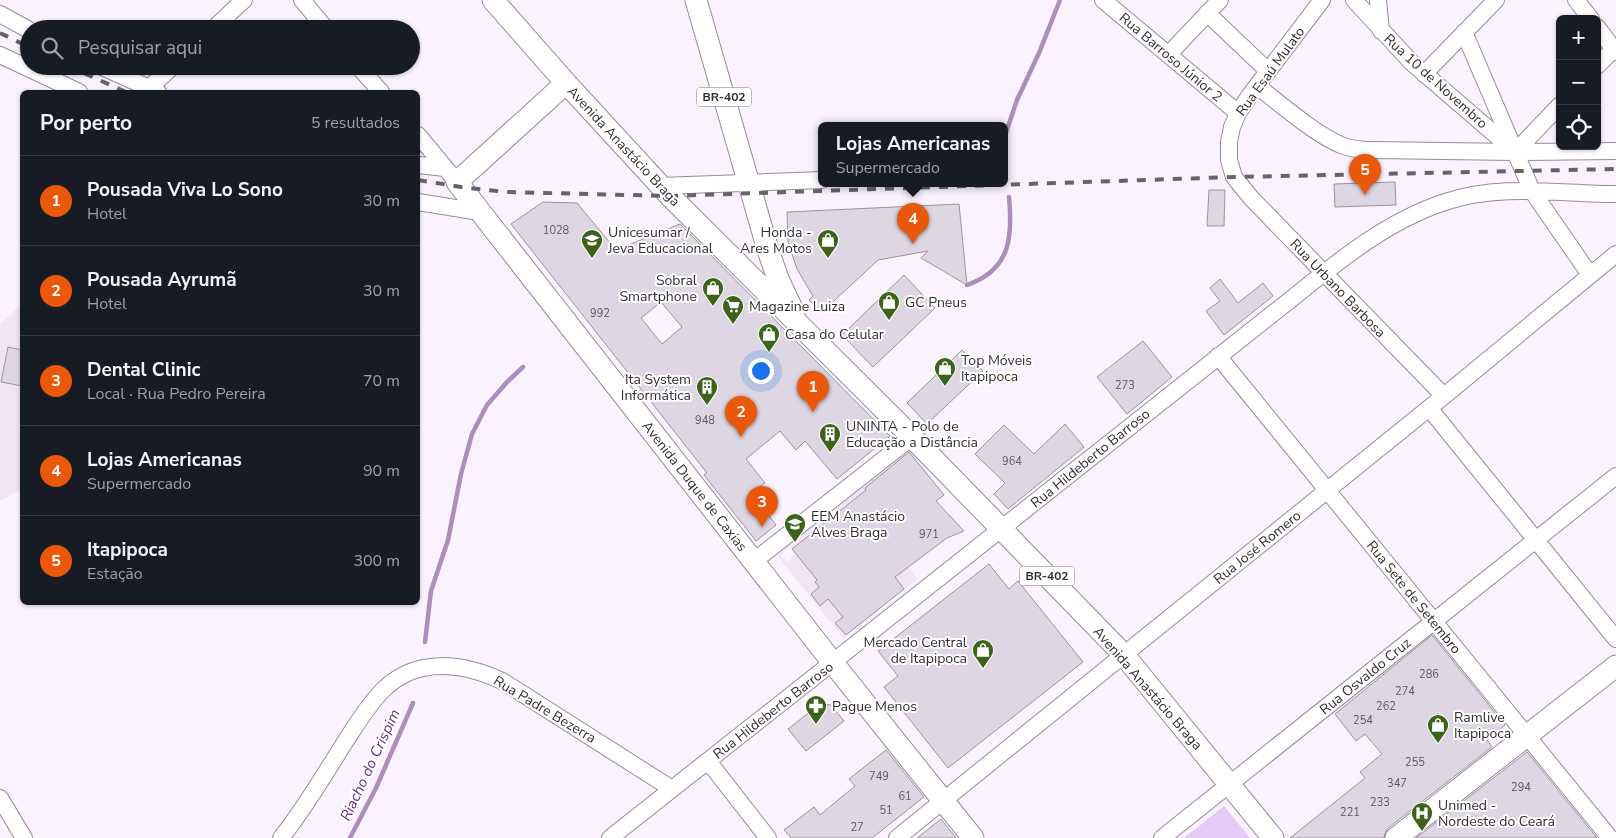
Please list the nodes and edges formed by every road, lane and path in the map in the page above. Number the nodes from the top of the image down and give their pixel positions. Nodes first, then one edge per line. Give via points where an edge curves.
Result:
1 (244, 0) edge
2 (302, 0) edge
3 (493, 0) edge
4 (696, 0) edge
5 (1103, 0) edge
6 (1220, 0) edge
7 (1322, 0) edge
8 (1354, 0) edge
9 (1378, 0) edge
10 (1496, 0) edge
11 (1576, 0) edge
12 (1207, 13) junction
13 (0, 14) edge
14 (1588, 15) edge
15 (223, 20) edge
16 (319, 20) edge
17 (20, 25) edge
18 (1380, 30) junction
19 (1464, 32) junction
20 (1601, 32) edge
21 (1615, 49) edge
22 (1168, 54) junction
23 (0, 55) edge
24 (1601, 62) edge
25 (20, 64) edge
26 (1268, 71) junction
27 (1424, 74) junction
28 (43, 75) edge
29 (120, 75) edge
30 (166, 75) edge
31 (366, 75) edge
32 (566, 83) junction
33 (1257, 86) junction
34 (75, 90) edge
35 (154, 90) edge
36 (379, 90) edge
37 (1556, 109) edge
38 (1238, 113) junction
39 (420, 137) edge
40 (1616, 151) edge
41 (1515, 152) junction
42 (420, 165) edge
43 (451, 175) junction
44 (1234, 176) joint
45 (818, 180) edge
46 (660, 186) junction
47 (750, 188) junction
48 (1532, 191) junction
49 (1616, 194) edge
50 (420, 202) edge
51 (480, 212) junction
52 (1616, 254) edge
53 (1323, 274) junction
54 (1590, 276) junction
55 (804, 330) junction
56 (1218, 356) junction
57 (1444, 396) junction
58 (1429, 408) junction
59 (912, 437) junction
60 (1616, 476) edge
61 (1327, 491) junction
62 (1002, 529) junction
63 (1535, 541) junction
64 (754, 561) junction
65 (1433, 621) junction
66 (1616, 639) edge
67 (1124, 655) junction
68 (833, 662) junction
69 (1616, 666) edge
70 (1527, 736) junction
71 (708, 760) junction
72 (1229, 784) junction
73 (672, 789) junction
74 (0, 798) edge
75 (943, 801) junction
76 (24, 838) edge
77 (281, 838) edge
78 (610, 838) edge
79 (768, 838) edge
80 (897, 838) edge
81 (973, 838) edge
82 (1162, 838) edge
83 (1274, 838) edge
84 (1396, 838) edge
85 (1610, 838) edge

1 - 15 street
2 - 16 street
3 - 32 main road, Avenida Anastácio Braga
4 - 47 main road, BR-402
5 - 22 street, Rua Barroso Júnior 2
6 - 12 street
7 - 26 street, Rua Esaú Mulato
8 - 18 street
9 - 18 street, Rua 10 de Novembro
10 - 19 street
11 - 14 street
12 - 22 street
12 - 26 street
13 - 17 street
18 - 27 street, Rua 10 de Novembro
19 - 27 street
19 - 41 street
20 - 21 street
21 - 24 street
22 - 38 street, Rua Barroso Júnior 2
23 - 25 street
26 - 33 street, Rua Esaú Mulato
27 - 41 street, Rua 10 de Novembro
28 - 34 street
29 - 35 street
30 - 35 street
31 - 36 street
32 - 43 main road
32 - 46 main road, Avenida Anastácio Braga
33 - 38 street, Rua Esaú Mulato
33 - 41 street via 1323,135 1351,148
37 - 41 street
38 - 44 street, Rua Esaú Mulato via 1229,142 1229,160
39 - 43 street, Avenida Duque de Caxias
40 - 41 street
41 - 48 street
42 - 43 street
43 - 51 main road, Avenida Duque de Caxias
44 - 53 street, Rua Urbano Barbosa
45 - 47 street
46 - 47 street
46 - 55 main road, Avenida Anastácio Braga
47 - 55 main road, Avenida Anastácio Braga / BR-402 via 778,279
48 - 49 street, Rua Hildeberto Barroso
48 - 53 street, Rua Hildeberto Barroso via 1476,193 1426,209 1376,236
48 - 54 street
50 - 51 street
51 - 64 main road, Avenida Duque de Caxias
52 - 54 street, Rua José Romero
53 - 56 street, Rua Hildeberto Barroso
53 - 57 street, Rua Urbano Barbosa
54 - 57 street, Rua José Romero
55 - 59 main road, Avenida Anastácio Braga / BR-402
56 - 61 street, Rua Sete de Setembro
56 - 62 street, Rua Hildeberto Barroso
57 - 58 street, Rua José Romero
58 - 61 street, Rua José Romero
58 - 63 street
59 - 62 main road, Avenida Anastácio Braga / BR-402
59 - 64 street
60 - 63 street, Rua Osvaldo Cruz
61 - 65 street, Rua Sete de Setembro
61 - 67 street, Rua José Romero
62 - 67 main road, Avenida Anastácio Braga / BR-402
62 - 68 street, Rua Hildeberto Barroso
63 - 65 street, Rua Osvaldo Cruz
63 - 66 street
64 - 68 main road, Avenida Duque de Caxias
65 - 70 street, Rua Sete de Setembro
65 - 72 street, Rua Osvaldo Cruz
67 - 72 main road, Avenida Anastácio Braga / BR-402
67 - 75 street, Rua José Romero
68 - 71 street, Rua Hildeberto Barroso
68 - 75 main road, Avenida Duque de Caxias
69 - 70 main road
70 - 84 main road
70 - 85 street, Rua Sete de Setembro
71 - 73 street, Rua Hildeberto Barroso
71 - 79 street
72 - 82 street, Rua Osvaldo Cruz
72 - 83 main road, Avenida Anastácio Braga / BR-402
73 - 77 street, Rua Padre Bezerra via 514,688 483,673 458,667 429,666 409,672 382,690
73 - 78 street, Rua Hildeberto Barroso
74 - 76 street
75 - 80 street, Rua José Romero
75 - 81 main road, Avenida Duque de Caxias

